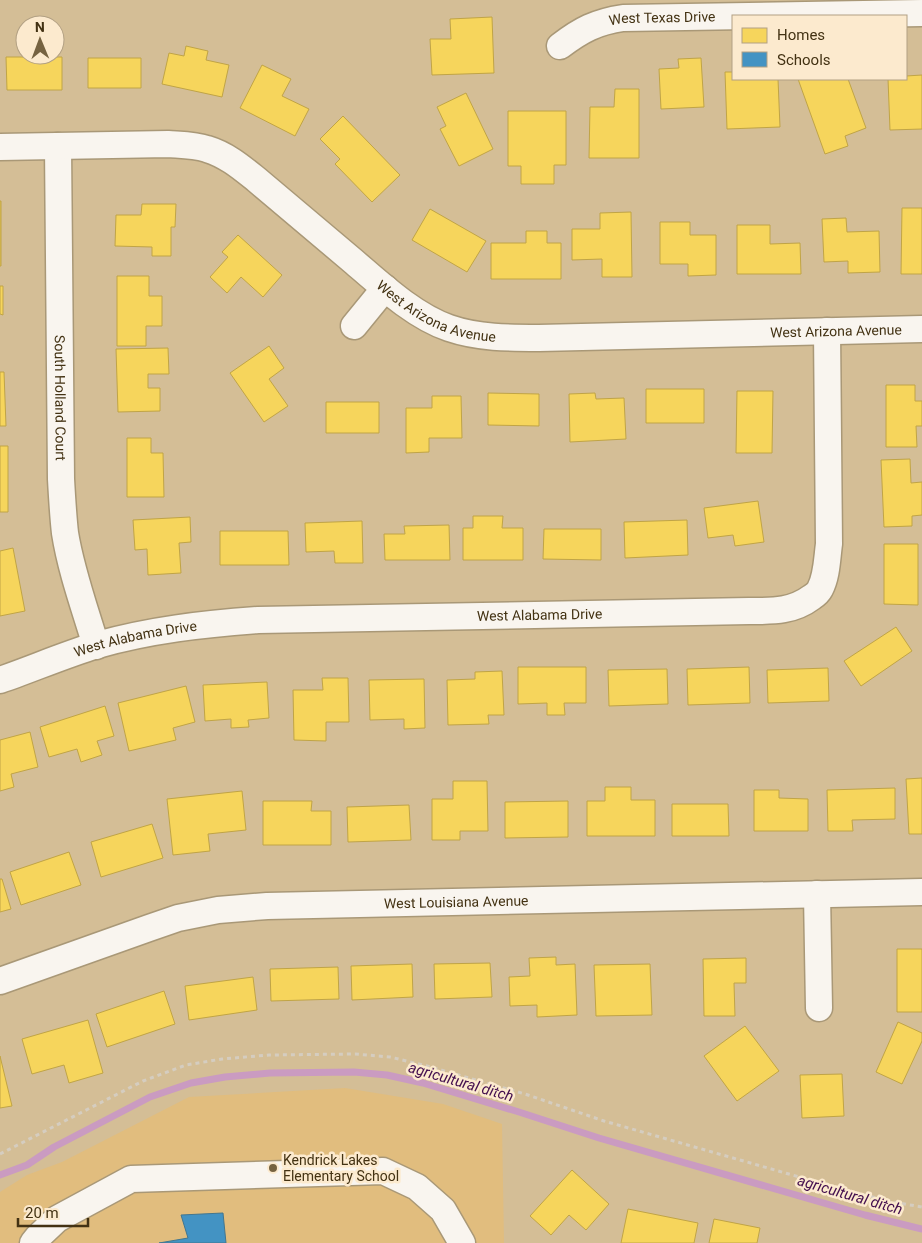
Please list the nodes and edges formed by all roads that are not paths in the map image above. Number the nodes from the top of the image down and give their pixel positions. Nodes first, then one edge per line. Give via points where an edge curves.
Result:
1 (922, 13) edge
2 (802, 15) edge
3 (732, 16) edge
4 (560, 46) dead end
5 (58, 146) junction
6 (0, 147) edge
7 (385, 288) junction
8 (354, 326) dead end
9 (922, 329) edge
10 (827, 331) junction
11 (96, 646) junction
12 (0, 680) edge
13 (922, 892) edge
14 (817, 894) junction
15 (0, 981) edge
16 (820, 1008) dead end
17 (33, 1243) edge
18 (462, 1243) edge

1 - 2 street, West Texas Drive
3 - 4 street, West Texas Drive via 615,19 590,26
5 - 6 street, West Arizona Avenue
5 - 7 street, West Arizona Avenue via 168,144 206,148 221,154 235,162
5 - 11 street, South Holland Court via 62,506 70,555
7 - 8 street
7 - 10 street, West Arizona Avenue via 441,324 488,336 539,338
9 - 10 street, West Arizona Avenue
10 - 11 street, West Alabama Drive via 829,544 819,591 794,608 749,612 258,620 175,628
11 - 12 street, West Alabama Drive
13 - 14 street, West Louisiana Avenue
14 - 15 street, West Louisiana Avenue via 218,910 149,928
14 - 16 street
17 - 18 street via 57,1219 131,1179 383,1171 418,1187 443,1210

